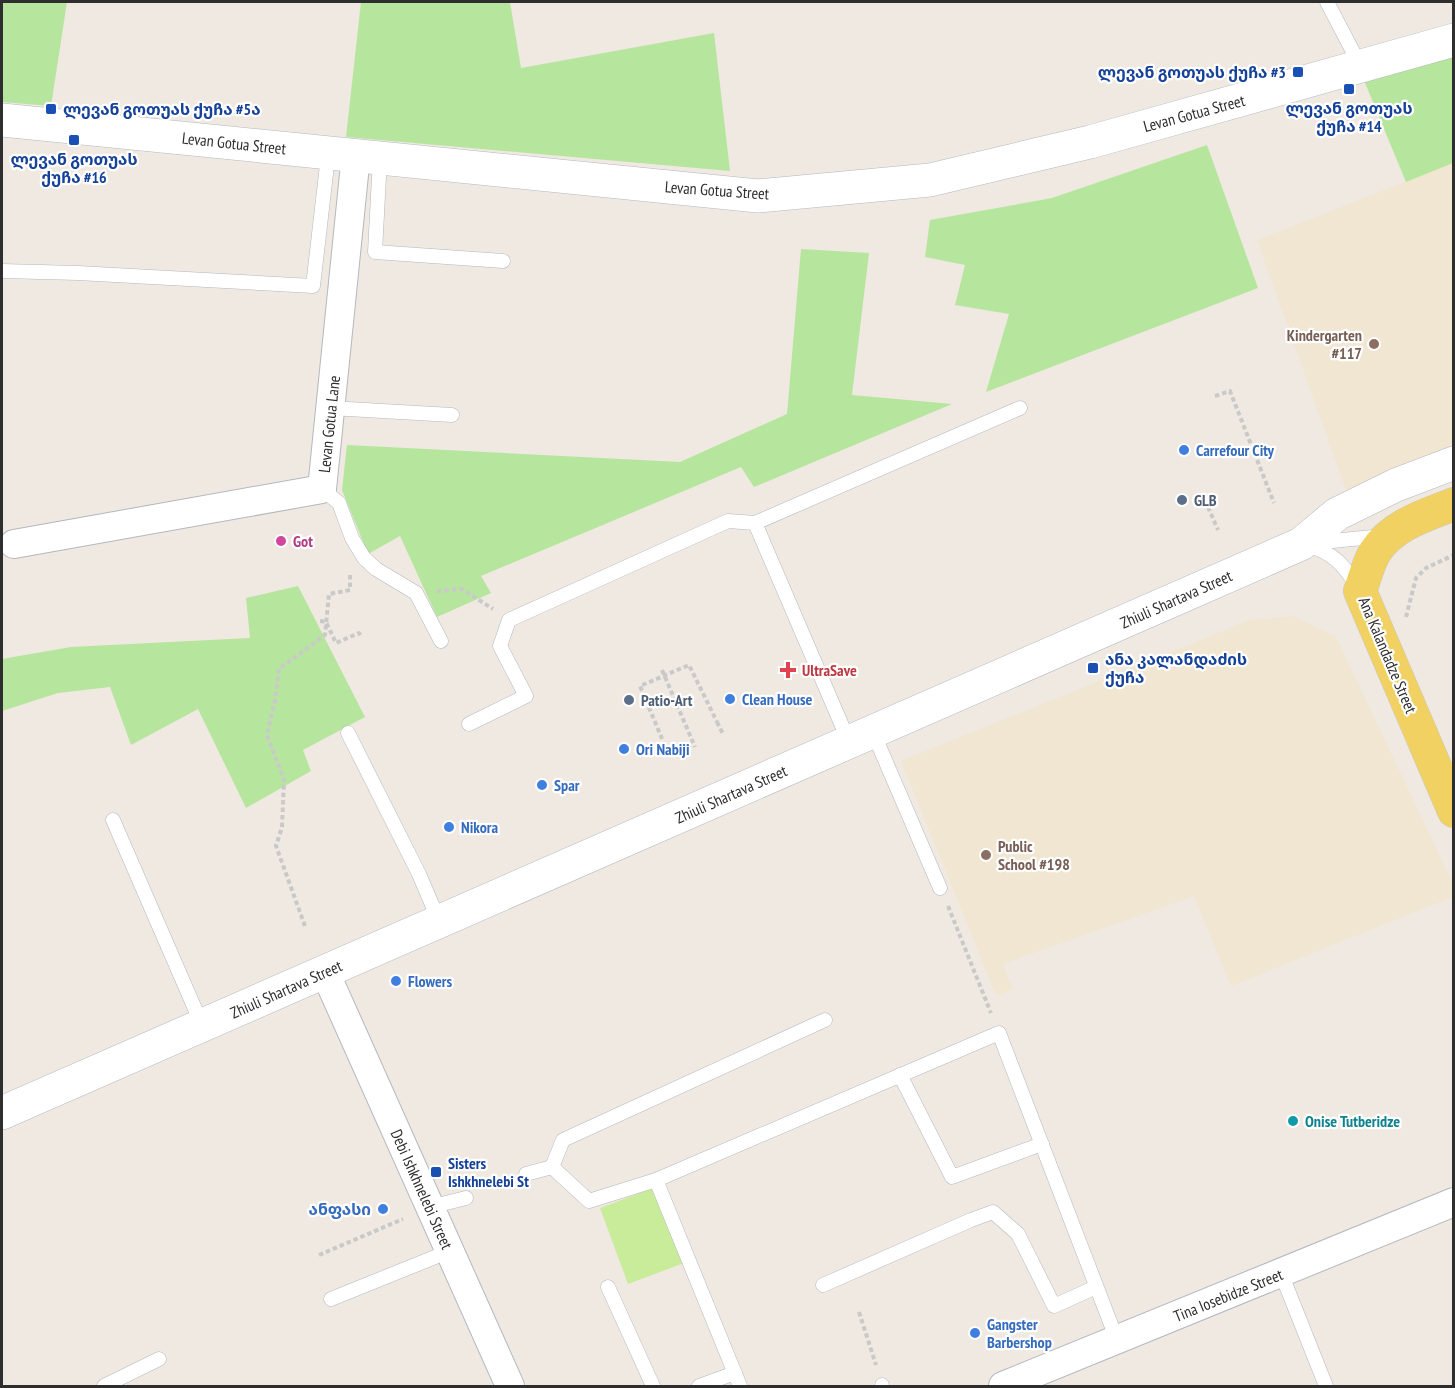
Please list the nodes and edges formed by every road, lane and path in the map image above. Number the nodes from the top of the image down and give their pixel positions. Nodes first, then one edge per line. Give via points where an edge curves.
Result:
1 (1327, 2) edge
2 (1454, 40) edge
3 (1361, 67) junction
4 (2, 120) edge
5 (354, 160) junction
6 (503, 261) dead end
7 (2, 271) edge
8 (1215, 396) dead end
9 (330, 408) junction
10 (1020, 408) dead end
11 (452, 415) dead end
12 (1454, 463) edge
13 (322, 489) junction
14 (1274, 503) dead end
15 (1454, 504) edge
16 (1208, 507) dead end
17 (755, 524) junction
18 (1218, 530) dead end
19 (1390, 536) junction
20 (352, 538) junction
21 (14, 544) dead end
22 (1301, 544) junction
23 (1454, 555) edge
24 (1360, 591) junction
25 (416, 593) junction
26 (510, 620) junction
27 (320, 621) dead end
28 (326, 622) junction
29 (1407, 622) dead end
30 (361, 636) dead end
31 (441, 641) dead end
32 (662, 670) dead end
33 (469, 724) dead end
34 (348, 733) dead end
35 (723, 734) dead end
36 (861, 737) junction
37 (695, 747) dead end
38 (670, 758) dead end
39 (1454, 811) edge
40 (113, 820) dead end
41 (940, 888) joint
42 (438, 921) junction
43 (305, 926) dead end
44 (324, 972) junction
45 (825, 1020) dead end
46 (202, 1025) junction
47 (999, 1033) junction
48 (900, 1075) junction
49 (2, 1110) edge
50 (1042, 1144) junction
51 (552, 1167) junction
52 (526, 1174) dead end
53 (656, 1180) junction
54 (466, 1198) dead end
55 (1454, 1202) edge
56 (430, 1207) junction
57 (450, 1251) junction
58 (319, 1256) dead end
59 (1281, 1273) junction
60 (823, 1285) dead end
61 (608, 1287) dead end
62 (1096, 1287) junction
63 (331, 1299) dead end
64 (859, 1312) dead end
65 (1117, 1340) junction
66 (159, 1359) dead end
67 (738, 1380) edge
68 (104, 1386) edge
69 (510, 1386) edge
70 (653, 1386) edge
71 (699, 1386) edge
72 (882, 1386) edge
73 (1003, 1386) edge
74 (1326, 1386) edge

1 - 3 lane
2 - 3 main road, Levan Gotua Street
3 - 5 main road, Levan Gotua Street via 1090,142 930,180 758,196
4 - 5 main road, Levan Gotua Street
5 - 6 lane via 375,252
5 - 7 lane via 313,286
5 - 9 street, Levan Gotua Lane
8 - 14 path via 1230,391
9 - 11 lane
9 - 13 street, Levan Gotua Lane
10 - 17 lane
12 - 22 main road, Zhiuli Shartava Street via 1396,485 1337,514
13 - 20 lane via 339,503
13 - 21 street, Levan Gotua Lane
15 - 19 main road, Ana Kalandadze Street via 1409,522
16 - 18 path
17 - 26 lane via 728,521
17 - 36 lane
19 - 22 lane
19 - 24 main road, Ana Kalandadze Street via 1376,551
20 - 25 lane via 376,569
20 - 28 path via 350,590 329,594
22 - 24 lane via 1325,550 1344,566
22 - 36 main road, Zhiuli Shartava Street
23 - 29 path via 1426,568 1416,578
24 - 39 main road, Ana Kalandadze Street
25 - 26 path via 462,589
25 - 31 lane
26 - 33 lane via 500,646 526,696
27 - 28 path
28 - 30 path via 336,643 359,633
28 - 43 path via 325,635 279,669 267,735 284,780 282,827 276,846
32 - 37 path
34 - 42 lane via 419,873
35 - 38 path, bridge via 689,665 640,686
36 - 41 lane
36 - 42 main road, Zhiuli Shartava Street
40 - 46 lane
41 - 47 path
42 - 44 main road, Zhiuli Shartava Street
44 - 46 main road, Zhiuli Shartava Street
44 - 56 street, Debi Ishkhnelebi Street
45 - 51 lane via 563,1140
46 - 49 main road, Zhiuli Shartava Street
47 - 48 lane
47 - 50 lane
48 - 50 lane via 952,1177
48 - 53 lane
50 - 62 lane
51 - 52 lane
51 - 53 lane via 589,1201
53 - 67 lane
54 - 56 lane
55 - 59 street, Tina Iosebidze Street
56 - 57 street, Debi Ishkhnelebi Street
56 - 58 path
57 - 63 lane
57 - 69 street, Debi Ishkhnelebi Street
59 - 65 street, Tina Iosebidze Street
59 - 74 lane
60 - 62 lane via 993,1212 1018,1234 1054,1306
61 - 70 lane
62 - 65 lane
64 - 72 path
65 - 73 street, Tina Iosebidze Street
66 - 68 lane
67 - 71 lane

